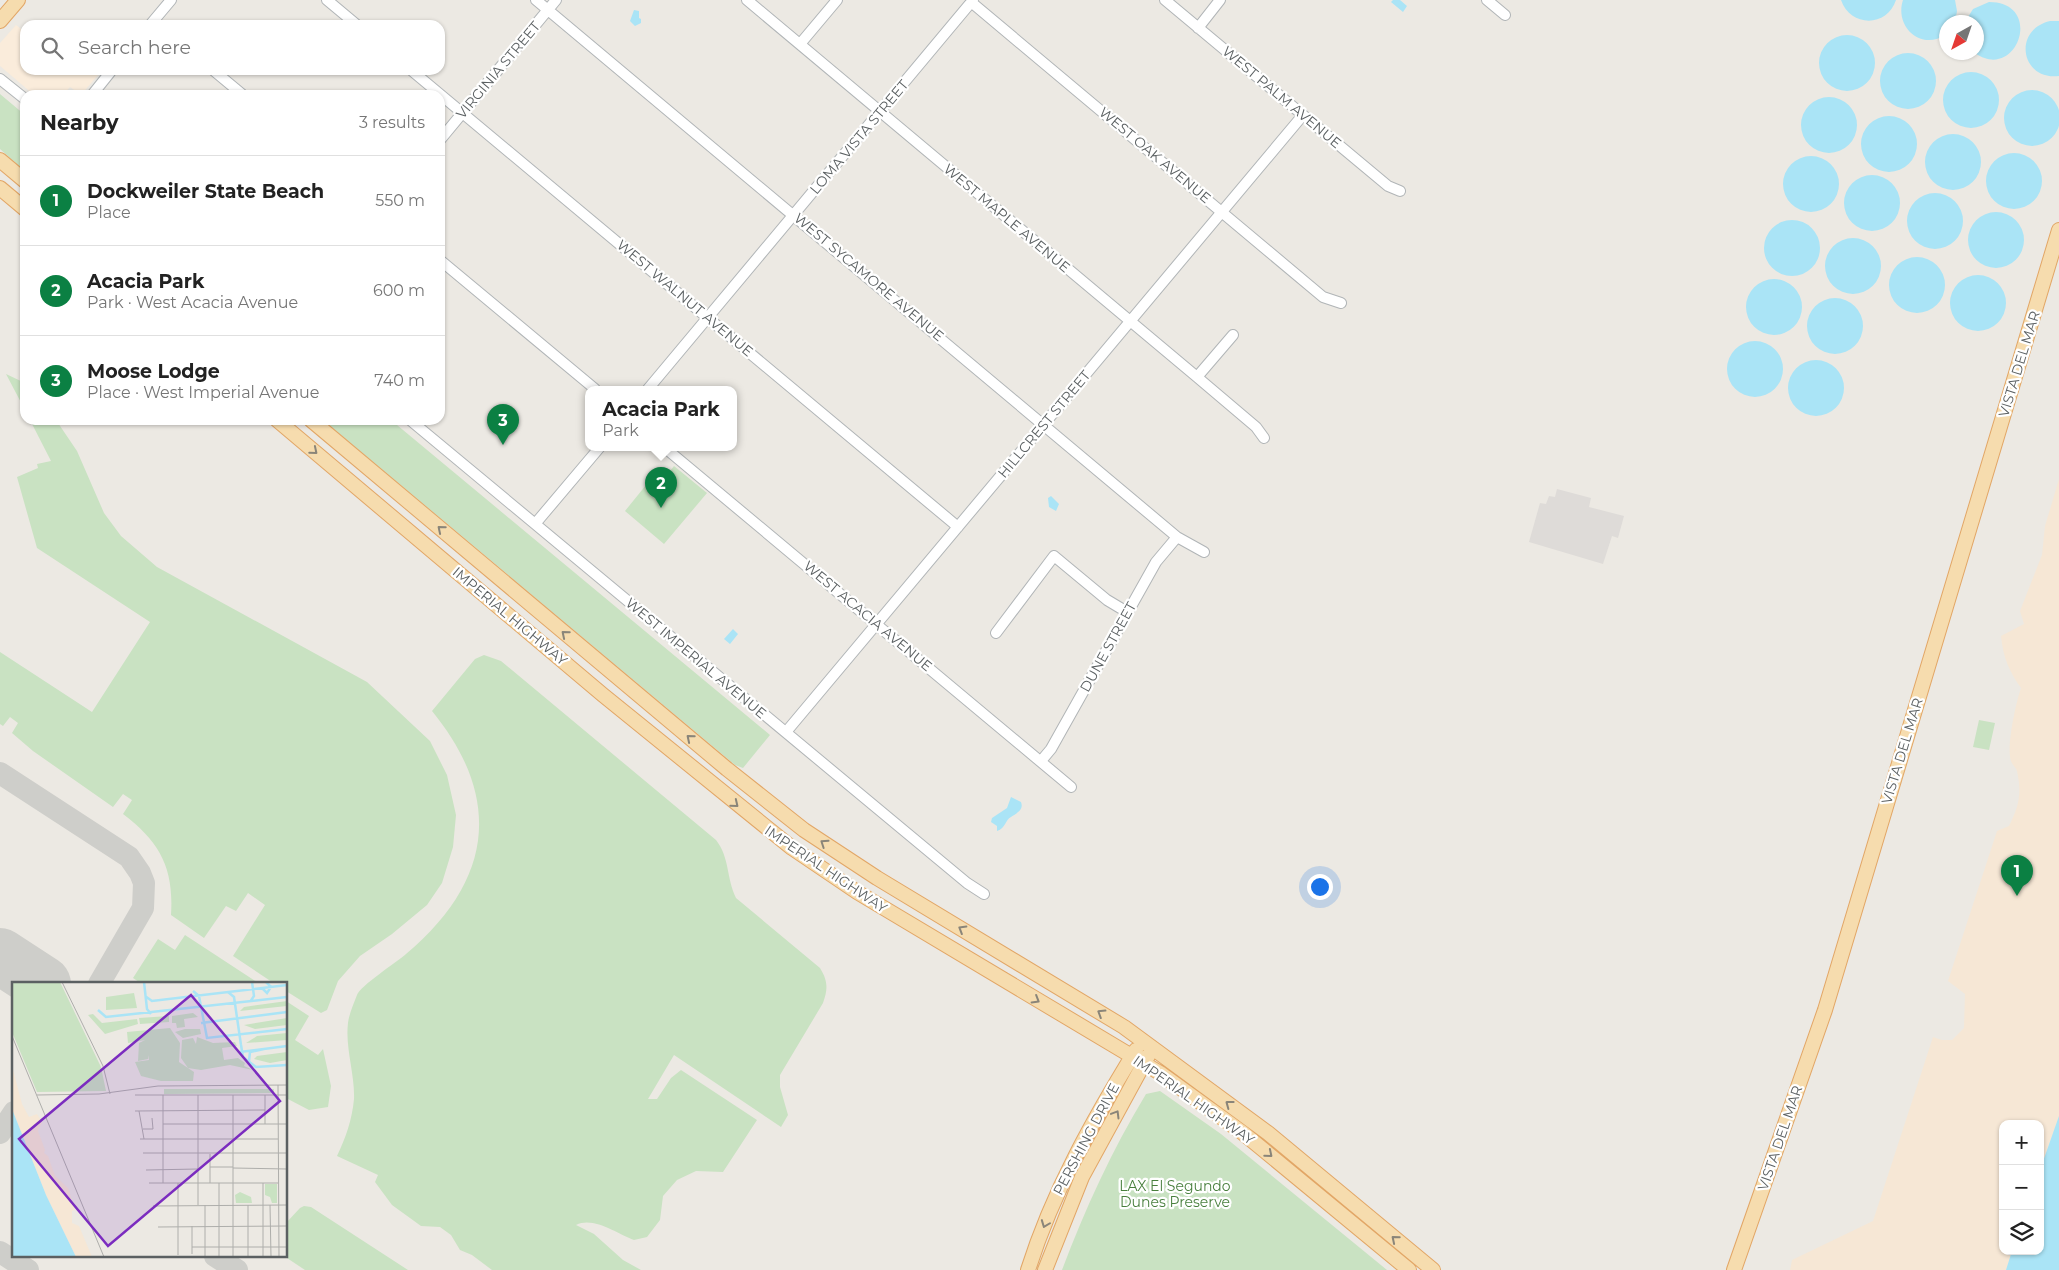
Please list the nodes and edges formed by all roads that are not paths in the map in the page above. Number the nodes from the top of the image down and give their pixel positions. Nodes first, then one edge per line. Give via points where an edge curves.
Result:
1 (18, 0) edge
2 (171, 0) edge
3 (327, 0) edge
4 (536, 0) edge
5 (556, 0) edge
6 (747, 0) edge
7 (837, 0) edge
8 (1165, 0) edge
9 (1220, 0) edge
10 (1487, 0) edge
11 (972, 1) edge
12 (548, 10) junction
13 (1505, 15) dead end
14 (158, 20) edge
15 (351, 20) edge
16 (0, 21) edge
17 (1198, 28) junction
18 (800, 44) junction
19 (108, 75) edge
20 (219, 75) edge
21 (417, 75) edge
22 (0, 79) edge
23 (96, 90) edge
24 (237, 90) edge
25 (435, 90) edge
26 (20, 95) edge
27 (445, 98) edge
28 (880, 112) junction
29 (463, 113) junction
30 (1303, 115) junction
31 (445, 134) edge
32 (0, 160) edge
33 (20, 177) edge
34 (0, 188) edge
35 (1400, 191) dead end
36 (20, 205) edge
37 (1222, 211) junction
38 (794, 214) junction
39 (2059, 230) edge
40 (445, 264) edge
41 (1341, 302) dead end
42 (709, 317) junction
43 (1130, 321) junction
44 (1233, 336) dead end
45 (1197, 377) junction
46 (591, 386) edge
47 (651, 386) edge
48 (1044, 424) junction
49 (283, 425) edge
50 (317, 425) edge
51 (416, 425) edge
52 (1264, 438) dead end
53 (597, 451) edge
54 (669, 451) edge
55 (535, 524) junction
56 (958, 526) junction
57 (1177, 537) junction
58 (1204, 552) dead end
59 (1127, 612) junction
60 (877, 624) junction
61 (996, 632) dead end
62 (786, 732) junction
63 (1041, 761) junction
64 (684, 762) junction
65 (739, 779) junction
66 (1071, 787) dead end
67 (984, 894) dead end
68 (1147, 1044) junction
69 (1132, 1057) junction
70 (1144, 1064) junction
71 (1028, 1270) edge
72 (1045, 1270) edge
73 (1409, 1270) edge
74 (1433, 1270) edge
75 (1734, 1270) edge

1 - 16 main road
2 - 14 street
3 - 15 street
4 - 12 street, WEST SYCAMORE AVENUE
5 - 12 street, VIRGINIA STREET
6 - 18 street, WEST MAPLE AVENUE
7 - 18 street
8 - 17 street, WEST PALM AVENUE
9 - 17 street
10 - 13 street
11 - 28 street, LOMA VISTA STREET
11 - 37 street, WEST OAK AVENUE
12 - 29 street, VIRGINIA STREET
12 - 38 street, WEST SYCAMORE AVENUE
17 - 30 street, WEST PALM AVENUE
18 - 28 street, WEST MAPLE AVENUE
19 - 23 street
20 - 24 street
21 - 25 street, WEST WALNUT AVENUE
22 - 26 street
27 - 29 street, WEST WALNUT AVENUE
28 - 38 street, LOMA VISTA STREET
28 - 43 street, WEST MAPLE AVENUE
29 - 31 street, VIRGINIA STREET
29 - 42 street, WEST WALNUT AVENUE
30 - 35 street, WEST PALM AVENUE via 1388,186
30 - 37 street, HILLCREST STREET
32 - 33 main road
34 - 36 main road
37 - 41 street, WEST OAK AVENUE via 1323,297
37 - 43 street, HILLCREST STREET
38 - 42 street, LOMA VISTA STREET
38 - 48 street, WEST SYCAMORE AVENUE
39 - 75 main road, VISTA DEL MAR via 1825,1010
40 - 46 street
42 - 47 street, LOMA VISTA STREET
42 - 56 street, WEST WALNUT AVENUE
43 - 45 street, WEST MAPLE AVENUE
43 - 48 street, HILLCREST STREET
44 - 45 street
45 - 52 street, WEST MAPLE AVENUE via 1256,427
48 - 56 street, HILLCREST STREET
48 - 57 street, WEST SYCAMORE AVENUE
49 -> 64 main road, IMPERIAL HIGHWAY
65 -> 50 main road, IMPERIAL HIGHWAY
51 - 55 street, WEST IMPERIAL AVENUE
53 - 55 street
54 - 60 street, WEST ACACIA AVENUE
55 - 62 street, WEST IMPERIAL AVENUE
56 - 60 street, HILLCREST STREET
57 - 58 street, WEST SYCAMORE AVENUE
57 - 59 street, DUNE STREET via 1156,562
59 - 61 street via 1107,600 1054,556
59 - 63 street, DUNE STREET via 1051,749
60 - 62 street, HILLCREST STREET
60 - 63 street, WEST ACACIA AVENUE
62 - 67 street, WEST IMPERIAL AVENUE
63 - 66 street, WEST ACACIA AVENUE
64 - 65 main road via 693,762 724,787 734,785
64 -> 69 main road, IMPERIAL HIGHWAY via 784,842 857,892
68 -> 65 main road, IMPERIAL HIGHWAY via 1110,1018 833,849
68 - 69 main road, PERSHING DRIVE
68 - 70 main road, PERSHING DRIVE
74 -> 68 main road, IMPERIAL HIGHWAY via 1275,1138
69 - 70 main road, IMPERIAL HIGHWAY
69 -> 71 main road, PERSHING DRIVE via 1068,1170
72 -> 70 main road, PERSHING DRIVE via 1082,1177
70 -> 73 main road, IMPERIAL HIGHWAY via 1243,1133

